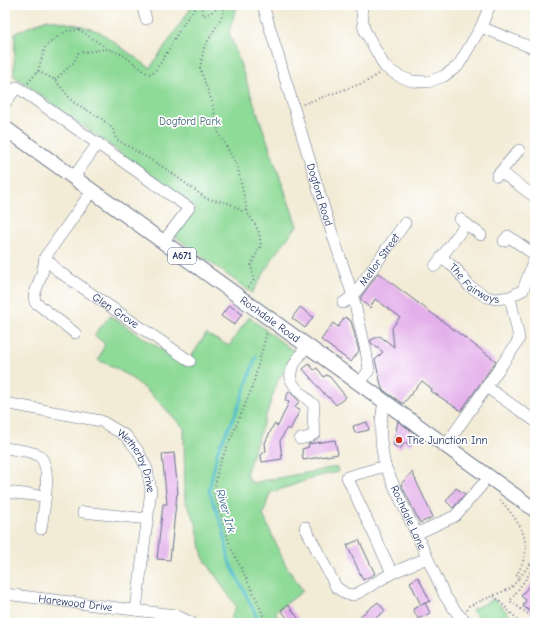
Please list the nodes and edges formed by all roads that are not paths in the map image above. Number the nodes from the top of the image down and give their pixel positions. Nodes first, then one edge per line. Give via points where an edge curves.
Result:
1 (142, 5) edge
2 (263, 5) edge
3 (361, 5) edge
4 (490, 5) edge
5 (146, 19) dead end
6 (482, 27) junction
7 (535, 49) edge
8 (5, 103) edge
9 (7, 133) edge
10 (98, 143) junction
11 (519, 150) dead end
12 (74, 177) junction
13 (92, 191) junction
14 (535, 197) edge
15 (405, 223) dead end
16 (481, 235) dead end
17 (504, 241) dead end
18 (163, 242) junction
19 (535, 256) edge
20 (45, 257) junction
21 (510, 297) junction
22 (348, 300) junction
23 (75, 333) dead end
24 (307, 345) junction
25 (190, 361) dead end
26 (360, 383) junction
27 (488, 388) junction
28 (384, 402) junction
29 (5, 403) edge
30 (535, 421) edge
31 (300, 440) dead end
32 (446, 445) junction
33 (5, 448) edge
34 (385, 466) junction
35 (482, 485) dead end
36 (5, 492) edge
37 (44, 496) junction
38 (535, 510) edge
39 (83, 512) dead end
40 (148, 519) junction
41 (305, 526) dead end
42 (41, 529) dead end
43 (416, 534) junction
44 (427, 558) junction
45 (392, 573) junction
46 (5, 594) edge
47 (136, 610) junction
48 (466, 620) edge
49 (192, 623) edge

1 - 5 street
2 - 22 street, Dogford Road via 327,218
3 - 6 street via 364,30 386,68 412,81 428,82 444,76 458,66
4 - 6 street
6 - 7 street
8 - 10 street via 19,88
9 - 12 main road, Rochdale Road / A671
10 - 12 street
10 - 18 street via 189,208
11 - 14 street via 499,174
12 - 13 main road, Rochdale Road / A671
13 - 18 main road, Rochdale Road / A671
13 - 20 street
15 - 22 street, Mellor Street
16 - 21 street, The Fairways via 463,222 438,262 456,269 469,286 487,298
17 - 19 street via 508,236
18 - 24 main road, Rochdale Road / A671
19 - 21 street, The Fairways via 526,285 518,294
20 - 23 street via 34,296 35,302
20 - 25 street, Glen Grove via 58,271
21 - 27 street, The Fairways via 519,338
22 - 26 street, Dogford Road via 366,351 369,370
24 - 26 main road, Rochdale Road / A671
24 - 31 street via 290,370 290,379 299,392 314,405 315,432
26 - 28 main road, Rochdale Road / A671
27 - 30 street
27 - 32 street, The Fairways
28 - 32 main road, Rochdale Road / A671
28 - 34 street, Rochdale Lane via 379,425
29 - 40 street, Wetherby Drive via 91,418 110,425 126,436 138,451 147,469 151,490
32 - 38 main road, Rochdale Road / A671
33 - 37 street via 34,453 43,460 47,470
34 - 43 street, Rochdale Lane
34 - 45 street via 347,477
35 - 43 street via 455,516
36 - 37 street
37 - 42 street
39 - 40 street
40 - 47 street, Wetherby Drive
41 - 45 street via 336,587 346,594 360,592
43 - 44 street, Rochdale Lane
44 - 45 street
44 - 48 street, Rochdale Lane via 445,596
46 - 47 street, Harewood Drive
47 - 49 street, Harewood Drive via 175,615

